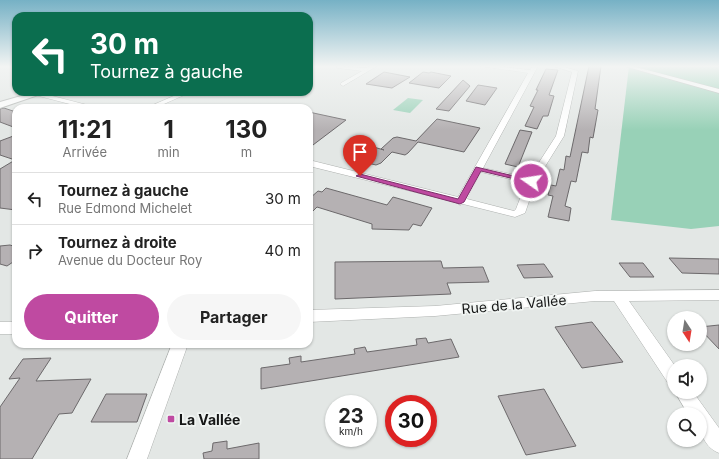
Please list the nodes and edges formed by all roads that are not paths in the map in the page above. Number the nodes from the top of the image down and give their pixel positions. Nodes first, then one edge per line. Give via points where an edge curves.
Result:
1 (523, 87) edge
2 (571, 87) edge
3 (706, 87) edge
4 (719, 91) edge
5 (30, 96) edge
6 (51, 96) edge
7 (178, 96) edge
8 (79, 104) edge
9 (159, 104) edge
10 (0, 105) edge
11 (313, 164) edge
12 (478, 169) junction
13 (531, 181) junction
14 (460, 202) junction
15 (618, 296) junction
16 (719, 296) edge
17 (313, 316) edge
18 (0, 328) edge
19 (12, 328) edge
20 (179, 348) edge
21 (667, 368) edge
22 (707, 427) edge
23 (719, 444) edge
24 (137, 459) edge

1 - 12 street
2 - 13 street via 560,136
3 - 4 street
5 - 10 street
6 - 8 street
7 - 9 street
11 - 14 street
12 - 13 street
12 - 14 street
13 - 14 street via 522,211 515,214
15 - 16 street, Rue de la Vallée
15 - 17 street, Rue de la Vallée via 435,311
15 - 21 street
18 - 19 street
20 - 24 street
22 - 23 street

